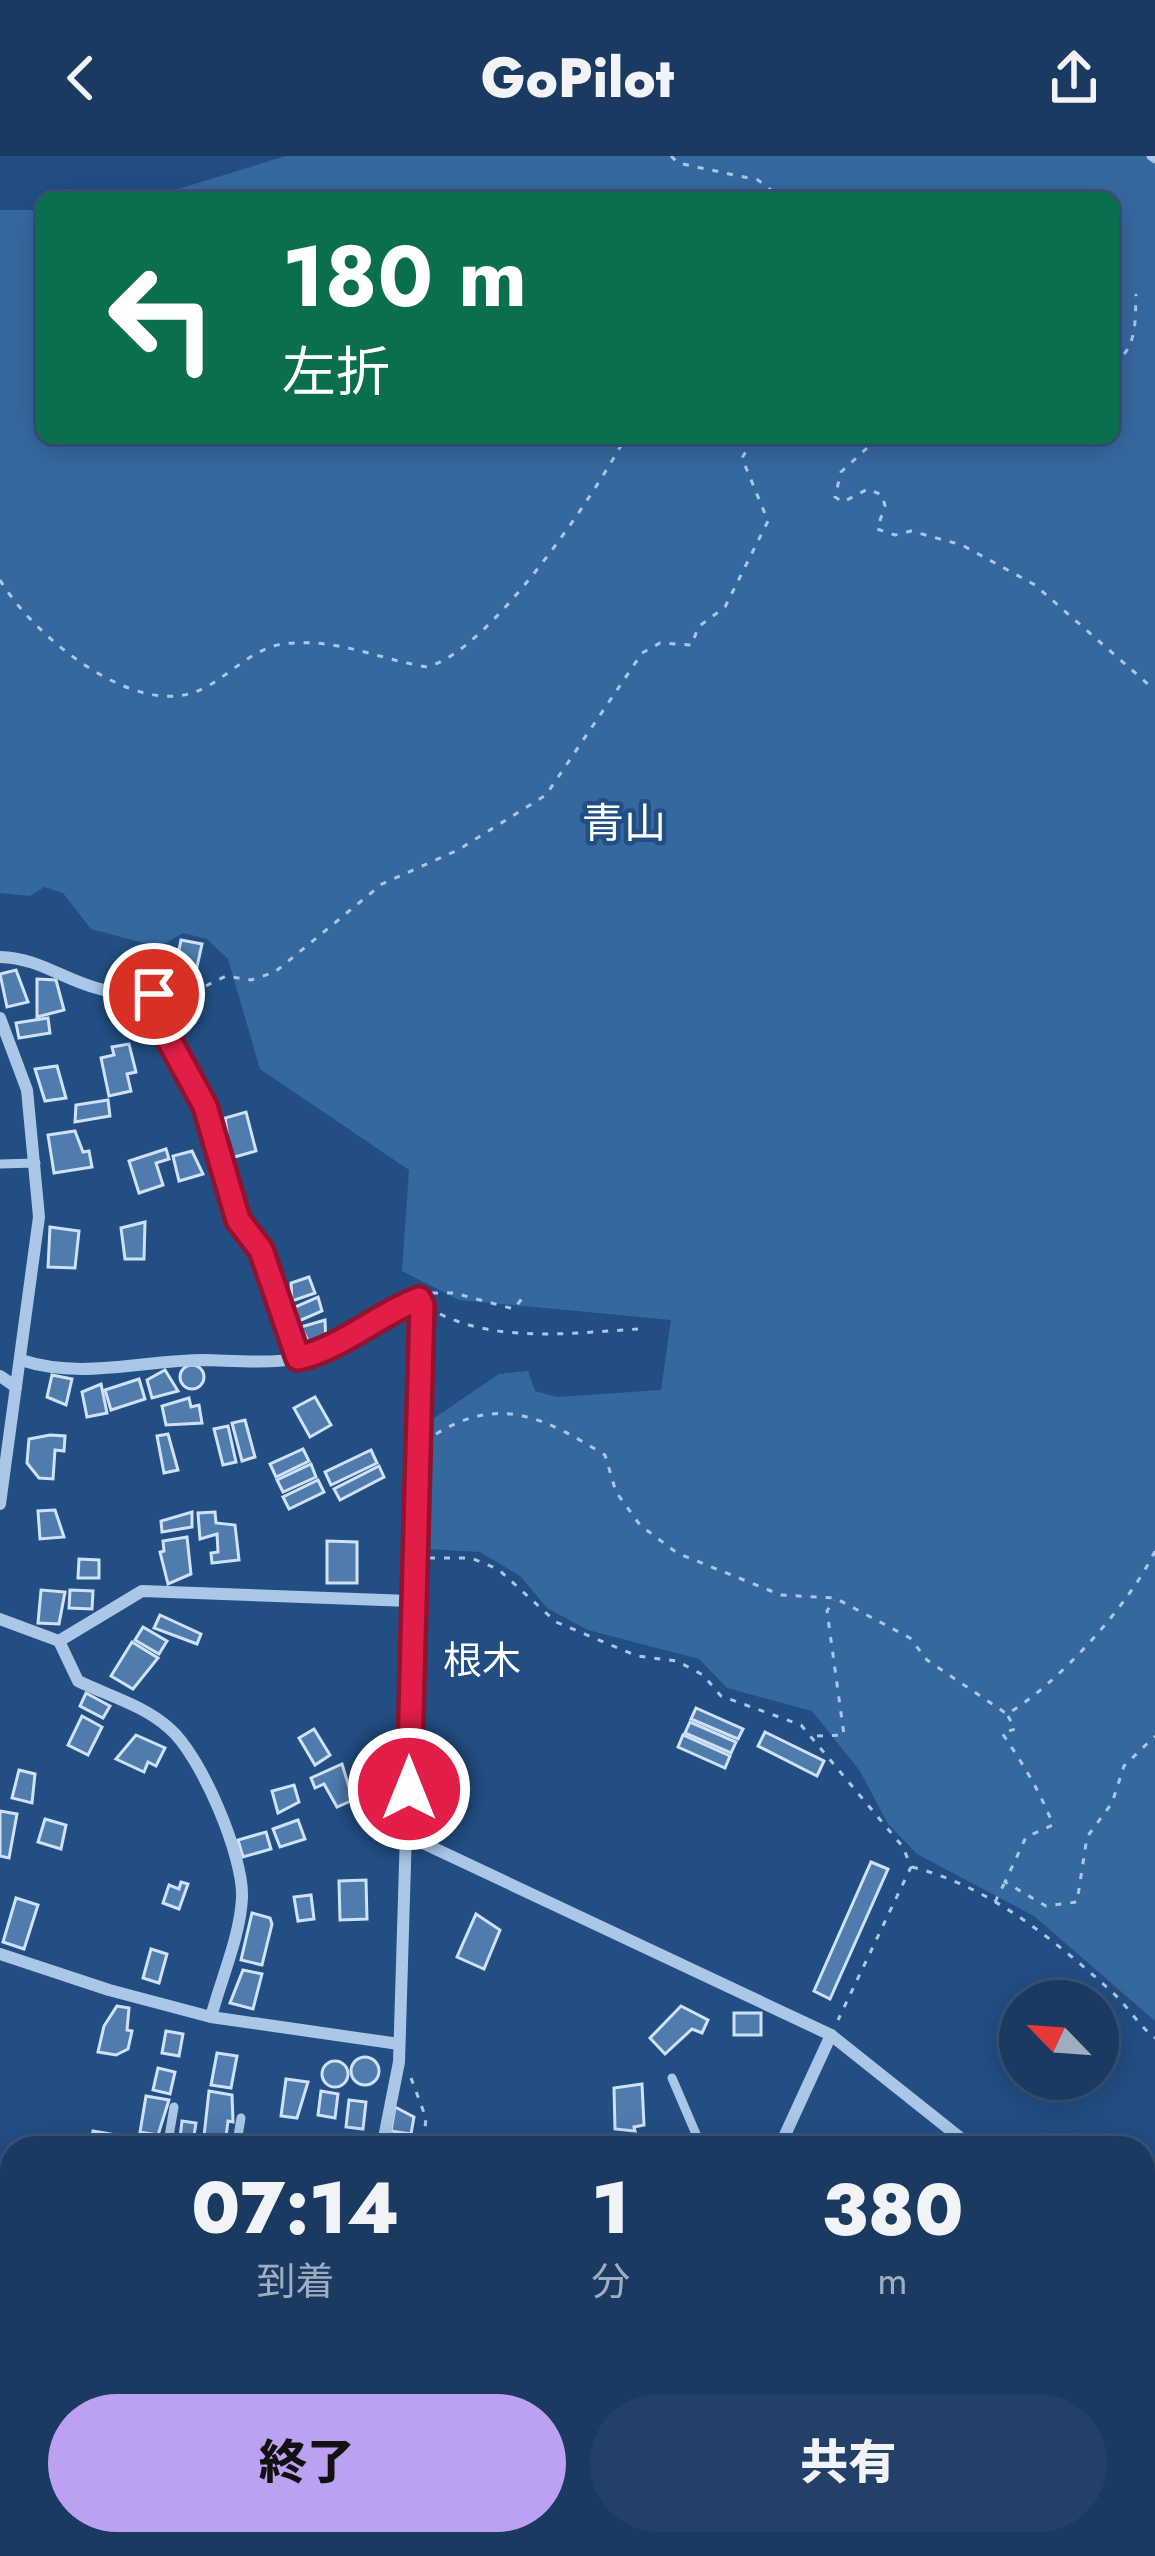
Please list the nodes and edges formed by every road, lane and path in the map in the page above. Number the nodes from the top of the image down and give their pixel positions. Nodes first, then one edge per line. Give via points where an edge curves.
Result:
1 (671, 156) edge
2 (773, 192) edge
3 (1136, 294) dead end
4 (1119, 358) edge
5 (622, 444) edge
6 (750, 444) edge
7 (872, 444) edge
8 (0, 580) edge
9 (1149, 685) dead end
10 (0, 957) edge
11 (165, 1001) junction
12 (0, 1018) edge
13 (37, 1162) junction
14 (0, 1164) edge
15 (523, 1298) dead end
16 (421, 1302) junction
17 (638, 1328) dead end
18 (298, 1358) junction
19 (21, 1360) junction
20 (0, 1376) edge
21 (16, 1388) junction
22 (414, 1447) junction
23 (5, 1450) edge
24 (0, 1504) edge
25 (1155, 1550) edge
26 (416, 1557) junction
27 (835, 1598) junction
28 (410, 1601) junction
29 (0, 1619) edge
30 (59, 1641) junction
31 (1007, 1714) junction
32 (814, 1736) junction
33 (1155, 1736) edge
34 (408, 1836) junction
35 (910, 1867) junction
36 (1005, 1882) junction
37 (995, 1902) junction
38 (0, 1954) edge
39 (211, 2017) junction
40 (831, 2035) junction
41 (1155, 2038) edge
42 (399, 2044) junction
43 (399, 2062) junction
44 (672, 2078) dead end
45 (174, 2107) dead end
46 (241, 2119) dead end
47 (169, 2136) edge
48 (238, 2136) edge
49 (384, 2136) edge
50 (424, 2136) edge
51 (697, 2136) edge
52 (785, 2136) edge
53 (958, 2136) edge

1 - 2 path via 758,180
3 - 4 path via 1129,348
5 - 8 path via 588,505 525,582 458,653 427,667 358,646 277,644 198,691 142,696 57,646
6 - 11 path via 742,458 768,521 725,607 698,627 692,645 659,644 642,653 546,795 458,850 382,884 275,972 251,980 226,976
7 - 9 path via 842,472 835,497 843,502 868,489 882,495 877,530 962,545 1035,585
10 - 11 street via 30,958 100,989
11 - 18 street via 169,1040 205,1106 238,1220 261,1250
12 - 13 street via 27,1090
13 - 14 lane
13 - 19 street via 39,1217
15 - 16 path via 514,1309 454,1292
16 - 17 path via 466,1327 499,1333
16 - 18 street via 333,1349
16 - 22 street
18 - 19 street via 74,1371
19 - 21 street
20 - 21 street
21 - 23 street
22 - 26 street
22 - 27 path via 463,1417 543,1418 604,1455 616,1492 640,1525 677,1553 781,1595
23 - 24 street
25 - 31 path via 1143,1577 1082,1648
26 - 28 street
26 - 32 path via 472,1558 498,1569 556,1622 637,1656 677,1661 722,1696 778,1713
27 - 31 path via 910,1638 927,1660
27 - 32 path via 827,1611 844,1735
28 - 30 street via 142,1591
28 - 34 street
29 - 30 street
30 - 39 street via 78,1682 172,1730 218,1810 243,1895
31 - 36 path via 1015,1730 1002,1733 1041,1789 1053,1825 1026,1837
32 - 35 path via 903,1846
33 - 36 path via 1124,1766 1112,1803 1087,1838 1077,1902 1046,1906
34 - 40 street
34 - 42 street
35 - 37 path
35 - 40 path
36 - 37 path
37 - 41 path via 1114,1993
38 - 39 street
39 - 42 street
40 - 52 street
40 - 53 street
42 - 43 street
43 - 49 street
43 - 50 path via 418,2087
44 - 51 lane
45 - 47 lane
46 - 48 lane

